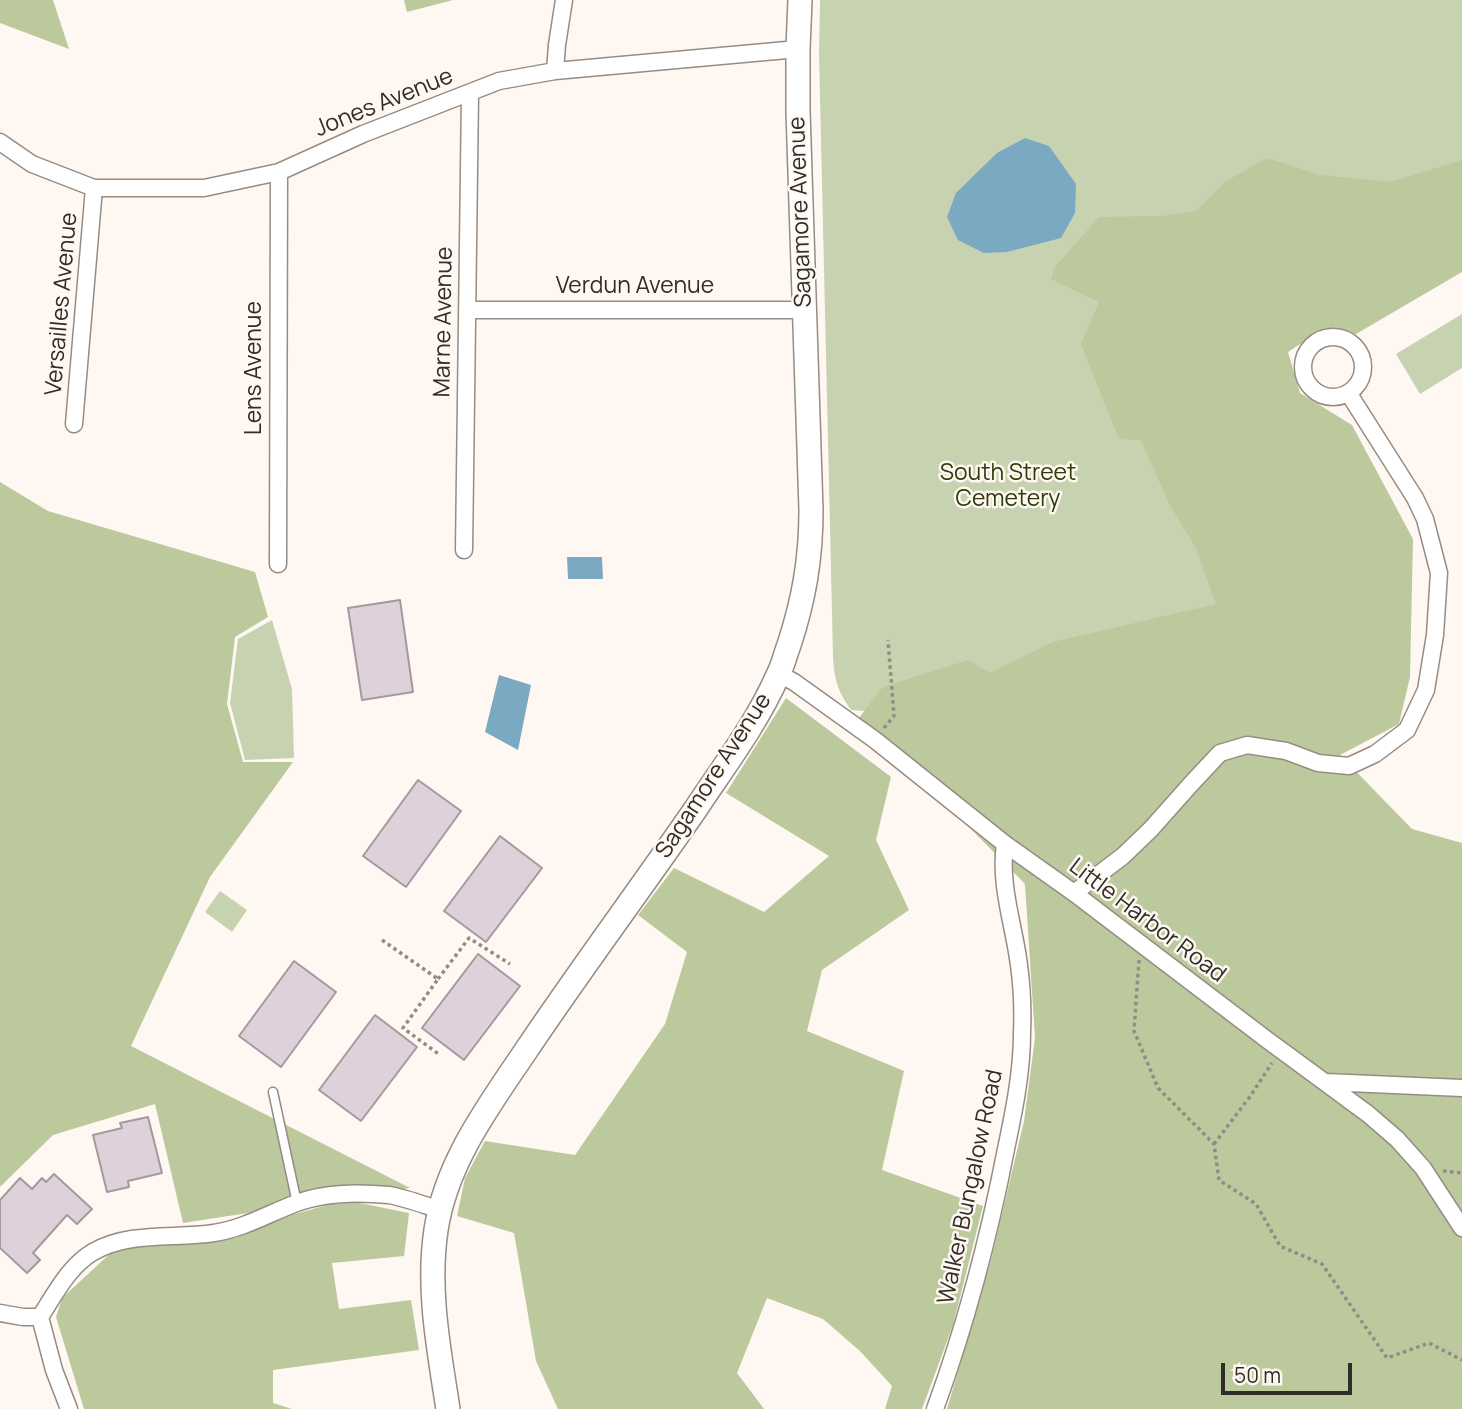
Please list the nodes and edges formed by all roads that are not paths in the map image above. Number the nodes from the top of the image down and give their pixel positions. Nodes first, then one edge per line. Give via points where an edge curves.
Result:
1 (564, 0) edge
2 (800, 0) edge
3 (798, 49) junction
4 (555, 71) junction
5 (470, 93) junction
6 (0, 142) edge
7 (279, 172) junction
8 (94, 188) junction
9 (467, 310) junction
10 (804, 310) junction
11 (1349, 394) dead end
12 (74, 424) dead end
13 (464, 551) dead end
14 (278, 564) dead end
15 (779, 674) junction
16 (1004, 844) junction
17 (1074, 892) junction
18 (1326, 1082) junction
19 (1462, 1088) edge
20 (273, 1092) dead end
21 (297, 1203) junction
22 (440, 1210) junction
23 (1462, 1228) edge
24 (0, 1313) edge
25 (40, 1317) junction
26 (69, 1409) edge
27 (448, 1409) edge
28 (935, 1409) edge

1 - 4 street
2 - 3 main road, Sagamore Avenue
3 - 4 street, Jones Avenue
3 - 10 main road, Sagamore Avenue
4 - 5 street, Jones Avenue
5 - 7 street, Jones Avenue
5 - 9 street, Marne Avenue
6 - 8 street, Jones Avenue via 32,164
7 - 8 street, Jones Avenue via 204,188
7 - 14 street, Lens Avenue
8 - 12 street, Versailles Avenue
9 - 10 street, Verdun Avenue
9 - 13 street, Marne Avenue
10 - 15 main road, Sagamore Avenue via 810,554 802,601
11 - 17 street via 1416,498 1439,573 1426,690 1406,730 1376,754 1349,766 1247,745 1220,753 1151,830
15 - 16 street, Little Harbor Road via 875,740
15 - 22 main road, Sagamore Avenue via 737,748 482,1115
16 - 17 street, Little Harbor Road
16 - 28 street, Walker Bungalow Road via 1002,863 1023,1005 1018,1088 984,1250
17 - 18 street, Little Harbor Road
18 - 19 street
18 - 23 street, Little Harbor Road via 1397,1139 1423,1168
20 - 21 lane
21 - 22 street via 345,1193 391,1196
21 - 25 street via 216,1233 122,1240 95,1251 76,1264
22 - 27 main road, Sagamore Avenue via 432,1265
24 - 25 street
25 - 26 street

